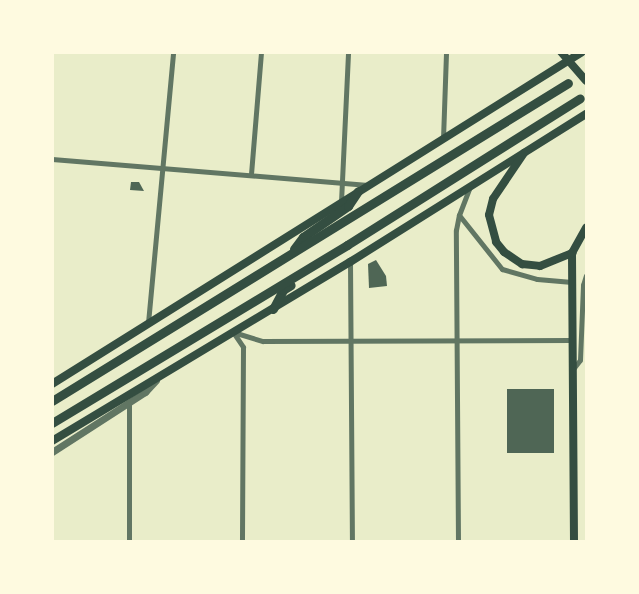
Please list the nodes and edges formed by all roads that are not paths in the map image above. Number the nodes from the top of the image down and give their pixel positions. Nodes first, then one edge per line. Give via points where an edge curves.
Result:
1 (173, 52) edge
2 (261, 52) edge
3 (348, 52) edge
4 (446, 52) edge
5 (561, 52) edge
6 (582, 52) edge
7 (570, 60) junction
8 (586, 81) edge
9 (568, 83) dead end
10 (580, 98) dead end
11 (586, 114) edge
12 (443, 139) junction
13 (524, 153) junction
14 (52, 159) edge
15 (164, 167) junction
16 (251, 174) junction
17 (342, 182) junction
18 (368, 184) junction
19 (470, 187) junction
20 (358, 191) junction
21 (341, 202) junction
22 (459, 215) junction
23 (586, 228) edge
24 (574, 251) junction
25 (291, 253) junction
26 (322, 260) junction
27 (350, 262) junction
28 (586, 275) edge
29 (572, 282) junction
30 (273, 309) junction
31 (148, 323) junction
32 (233, 332) junction
33 (571, 340) junction
34 (458, 341) junction
35 (351, 342) junction
36 (586, 352) edge
37 (580, 360) junction
38 (571, 372) junction
39 (160, 376) junction
40 (52, 384) edge
41 (52, 401) edge
42 (129, 403) junction
43 (52, 423) edge
44 (52, 441) edge
45 (52, 452) edge
46 (129, 542) edge
47 (242, 542) edge
48 (352, 542) edge
49 (458, 542) edge
50 (574, 542) edge

1 - 15 street
2 - 16 street
3 - 17 street
4 - 12 street
5 - 7 main road
6 - 7 main road
7 - 8 main road
7 - 12 main road
9 - 25 highway
10 - 26 highway
11 - 13 main road
12 - 18 main road
13 - 19 main road
13 - 24 main road via 493,199 489,214 496,242 522,264 540,266
14 - 15 street
15 - 16 street
15 - 31 street
16 - 17 street
17 - 18 street
17 - 21 street
18 - 20 main road
19 - 22 street
19 - 27 main road
20 - 21 main road
20 - 25 highway via 348,206 303,237
21 - 31 main road
22 - 29 street via 502,269 537,279
22 - 34 street
23 - 24 main road
24 - 29 main road
25 - 41 highway
26 - 30 highway via 313,272 283,290
26 - 43 highway
27 - 30 main road
27 - 35 street
28 - 37 street
29 - 33 main road
30 - 32 main road
31 - 40 main road
32 - 35 street via 263,341
32 - 39 main road
32 - 47 street via 243,347
33 - 34 street
33 - 38 main road
34 - 35 street
34 - 49 street
35 - 48 street
36 - 37 street
37 - 38 street
38 - 50 main road
39 - 42 street
39 - 44 main road
42 - 45 street
42 - 46 street

